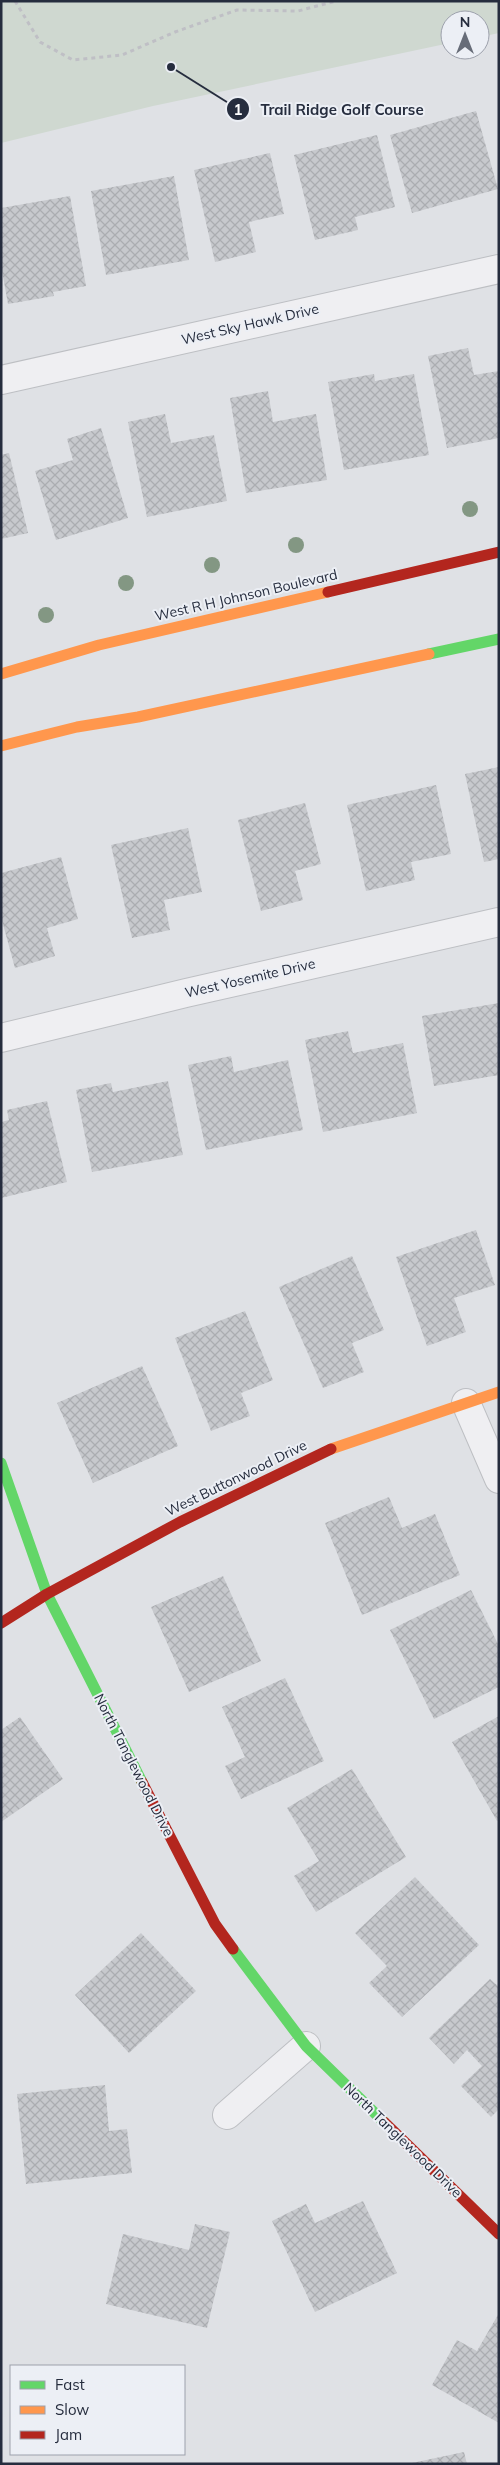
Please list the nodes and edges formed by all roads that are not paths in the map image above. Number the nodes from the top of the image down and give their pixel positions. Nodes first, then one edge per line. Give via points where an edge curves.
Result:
1 (499, 269) edge
2 (1, 380) edge
3 (499, 552) edge
4 (499, 639) edge
5 (1, 674) edge
6 (1, 746) edge
7 (499, 922) edge
8 (1, 1038) edge
9 (499, 1392) edge
10 (466, 1402) junction
11 (1, 1463) edge
12 (499, 1478) edge
13 (46, 1594) junction
14 (1, 1623) edge
15 (306, 2046) junction
16 (227, 2115) dead end
17 (499, 2234) edge

1 - 2 street, West Sky Hawk Drive
3 - 5 street, West R H Johnson Boulevard via 99,645
4 - 6 street via 138,717 77,727
7 - 8 street, West Yosemite Drive
9 - 10 street, West Buttonwood Drive
10 - 12 street
10 - 13 street, West Buttonwood Drive via 330,1449 180,1522
11 - 13 street, North Tanglewood Drive
13 - 14 street, West Buttonwood Drive
13 - 15 street, North Tanglewood Drive via 215,1924
15 - 16 street
15 - 17 street, North Tanglewood Drive

